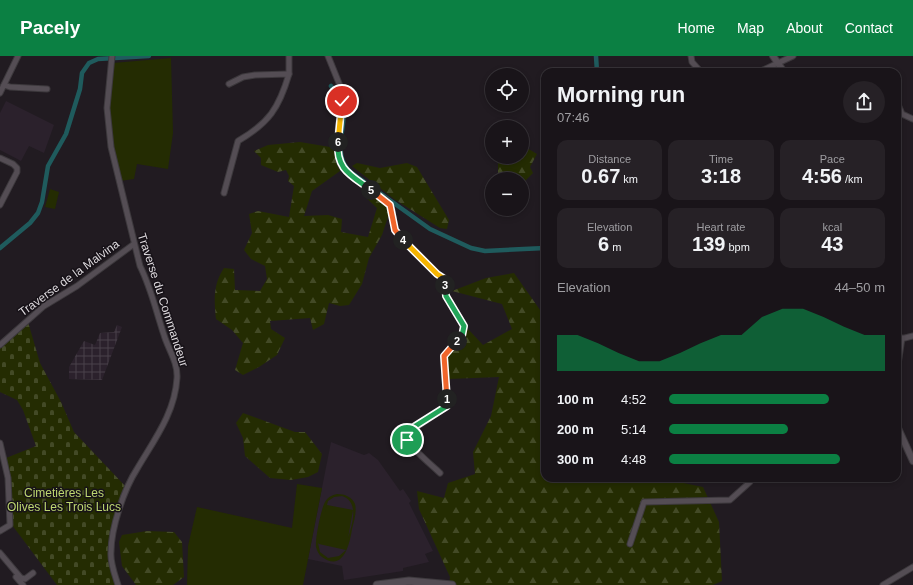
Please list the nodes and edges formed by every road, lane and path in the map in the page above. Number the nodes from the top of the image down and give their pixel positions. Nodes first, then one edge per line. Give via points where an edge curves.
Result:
1 (18, 56) edge
2 (289, 56) edge
3 (328, 56) edge
4 (691, 56) edge
5 (773, 56) edge
6 (793, 56) edge
7 (112, 58) edge
8 (778, 64) junction
9 (697, 68) edge
10 (768, 68) edge
11 (781, 68) edge
12 (289, 74) junction
13 (4, 84) junction
14 (229, 84) dead end
15 (47, 89) dead end
16 (1, 92) edge
17 (0, 98) edge
18 (901, 112) edge
19 (913, 119) edge
20 (0, 158) edge
21 (224, 193) dead end
22 (0, 204) edge
23 (134, 244) junction
24 (0, 335) edge
25 (913, 336) edge
26 (901, 339) edge
27 (1, 343) edge
28 (901, 435) edge
29 (0, 443) edge
30 (913, 462) edge
31 (6, 472) junction
32 (440, 473) dead end
33 (0, 475) edge
34 (750, 482) edge
35 (0, 531) edge
36 (630, 544) dead end
37 (0, 553) edge
38 (0, 558) edge
39 (913, 567) edge
40 (33, 573) dead end
41 (23, 585) edge
42 (118, 585) edge
43 (377, 585) edge
44 (398, 585) edge
45 (423, 585) edge
46 (452, 585) edge
47 (883, 585) edge

1 - 13 street
2 - 12 street
3 - 32 street via 347,103 338,147 339,162 352,176 387,201 395,230 443,278 446,296 464,326 462,336 444,356 447,406 406,434 410,444
4 - 9 street
5 - 8 street
6 - 8 street
7 - 23 street, Traverse du Commandeur via 107,108 111,147
8 - 10 street
8 - 11 street
12 - 14 street via 242,77
12 - 21 street via 275,110 259,129 238,141
13 - 15 street via 10,87
13 - 16 street
16 - 17 street
18 - 19 street
20 - 22 street via 16,168
23 - 27 street, Traverse de la Malvina via 77,286 44,306
23 - 42 street, Traverse du Commandeur via 172,353 177,378 170,410 162,429 136,470 115,527 110,554
24 - 27 street
25 - 26 street
28 - 30 street
29 - 31 street
31 - 33 street
31 - 35 street via 10,525
34 - 36 street via 730,500 644,502
37 - 40 street via 22,578 25,579
38 - 41 street
39 - 47 street
43 - 46 main road via 409,581
44 - 45 main road

